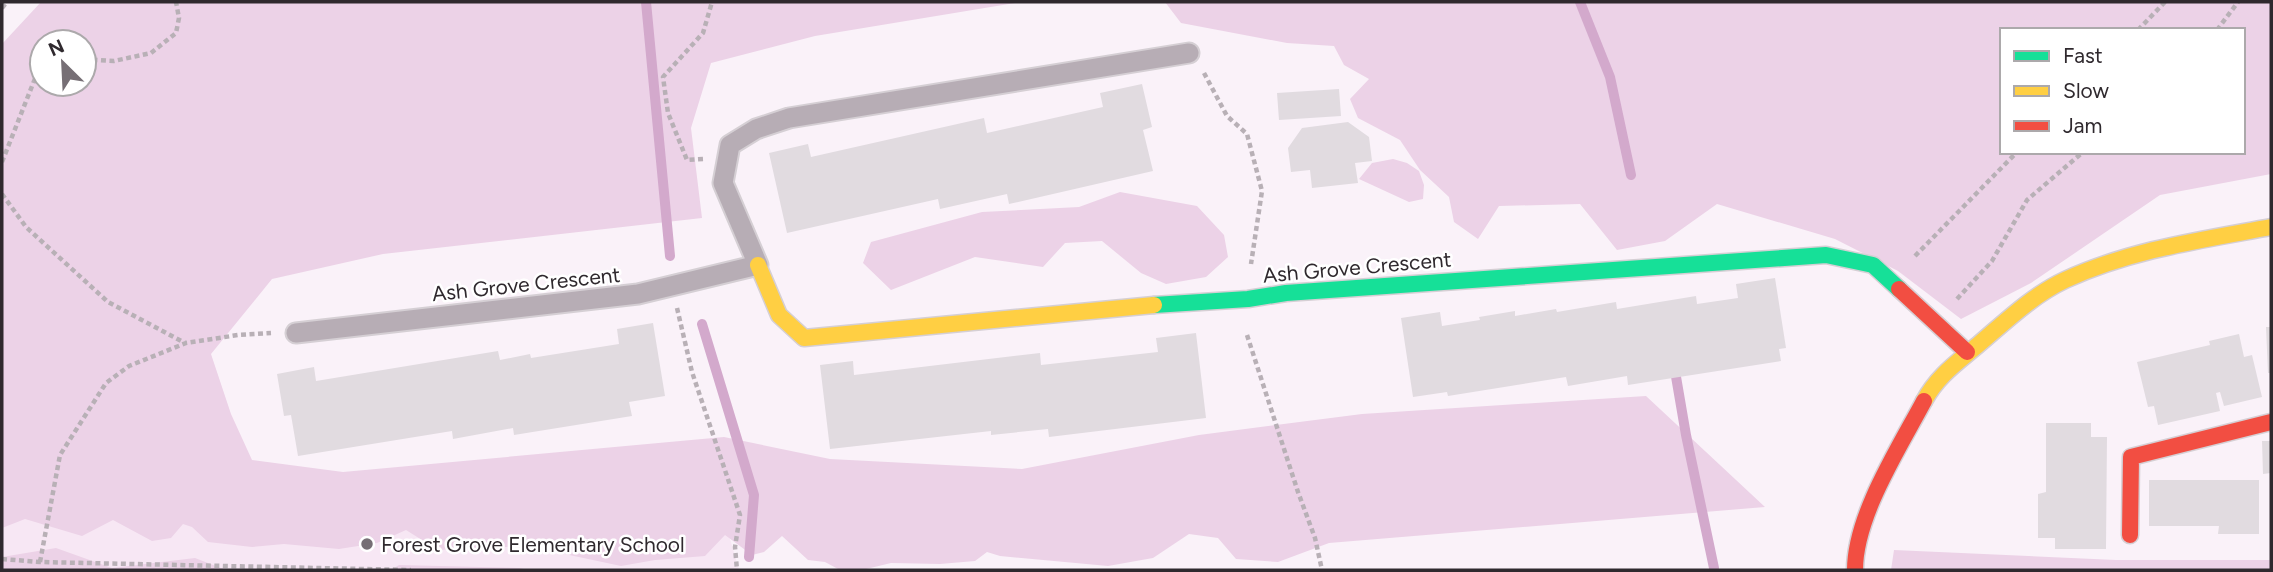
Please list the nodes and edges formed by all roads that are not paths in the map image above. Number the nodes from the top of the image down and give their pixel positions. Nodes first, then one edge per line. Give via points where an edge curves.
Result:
1 (1189, 53) road end
2 (2271, 227) edge
3 (758, 265) junction
4 (296, 333) dead end
5 (1967, 352) junction
6 (2271, 422) edge
7 (2130, 535) dead end
8 (1855, 570) edge

1 - 3 lane, Ash Grove Crescent via 789,118 757,130 730,145 723,183
2 - 5 street via 2124,257 2063,281
3 - 4 lane, Ash Grove Crescent via 638,295
3 - 5 street, Ash Grove Crescent via 779,315 804,338 1286,293 1826,255 1873,265
5 - 8 street via 1934,383 1876,490 1855,553
6 - 7 street via 2131,457

